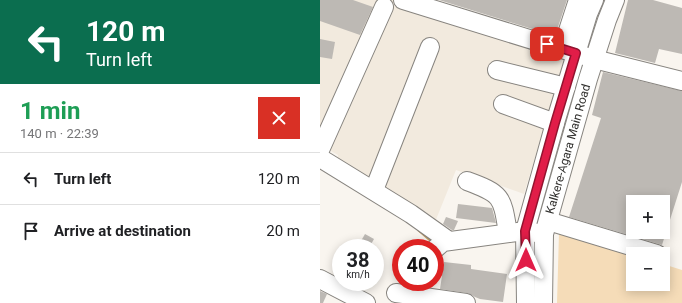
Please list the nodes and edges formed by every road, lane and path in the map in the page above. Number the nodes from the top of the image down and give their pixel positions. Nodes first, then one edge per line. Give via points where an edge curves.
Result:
1 (403, 0) edge
2 (578, 0) edge
3 (594, 0) edge
4 (616, 0) edge
5 (384, 7) dead end
6 (430, 47) dead end
7 (569, 51) junction
8 (594, 59) junction
9 (497, 70) dead end
10 (682, 81) edge
11 (566, 87) junction
12 (503, 104) dead end
13 (555, 123) junction
14 (320, 150) edge
15 (320, 158) edge
16 (467, 181) dead end
17 (374, 190) junction
18 (546, 228) junction
19 (517, 232) junction
20 (434, 239) edge
21 (444, 244) edge
22 (628, 247) edge
23 (320, 279) edge
24 (401, 293) edge
25 (366, 303) edge
26 (466, 303) edge
27 (526, 303) edge
28 (543, 303) edge

1 - 7 street
2 - 7 street
3 - 7 street, Kalkere-Agara Main Road
4 - 8 street, Kalkere-Agara Main Road
5 - 14 street
6 - 17 street
7 - 8 street
7 - 11 street, Kalkere-Agara Main Road
8 - 10 street
8 - 18 street, Kalkere-Agara Main Road
9 - 11 street
11 - 13 street, Kalkere-Agara Main Road
12 - 13 street
13 - 19 street, Kalkere-Agara Main Road
15 - 17 street
16 - 19 street via 488,188 496,194
17 - 20 street via 411,214
18 - 19 street
18 - 22 street
18 - 28 street, Kalkere-Agara Main Road
19 - 21 street
19 - 27 street, Kalkere-Agara Main Road
23 - 25 street
24 - 26 street

